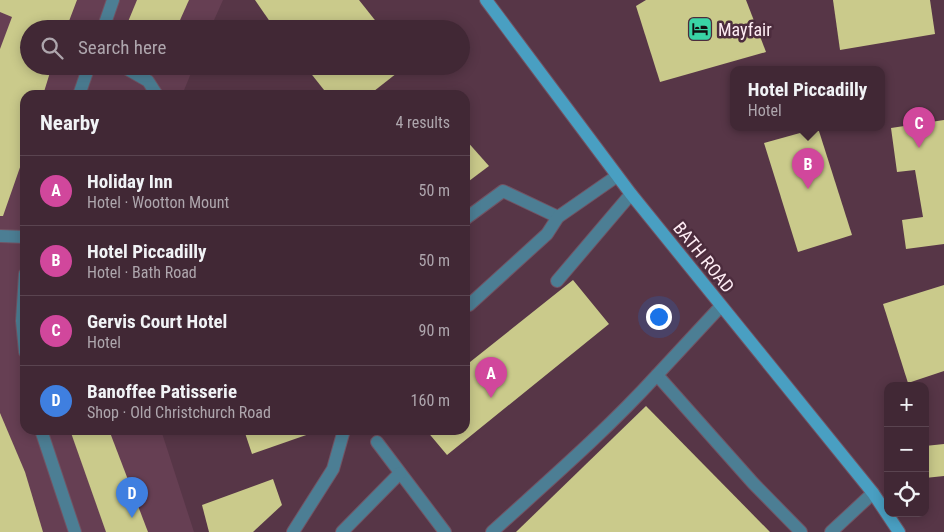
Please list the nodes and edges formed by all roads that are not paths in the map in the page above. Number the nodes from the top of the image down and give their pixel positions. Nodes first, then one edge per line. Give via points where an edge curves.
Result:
1 (113, 0) edge
2 (486, 0) edge
3 (106, 20) edge
4 (86, 75) edge
5 (138, 75) edge
6 (81, 90) edge
7 (154, 90) edge
8 (617, 176) junction
9 (631, 194) junction
10 (470, 215) edge
11 (558, 218) junction
12 (0, 236) edge
13 (20, 237) edge
14 (557, 281) dead end
15 (470, 303) edge
16 (721, 306) junction
17 (657, 375) junction
18 (44, 435) edge
19 (343, 435) edge
20 (377, 442) dead end
21 (400, 473) junction
22 (873, 494) junction
23 (75, 532) edge
24 (293, 532) edge
25 (342, 532) edge
26 (445, 532) edge
27 (492, 532) edge
28 (801, 532) edge
29 (831, 532) edge
30 (899, 532) edge

1 - 3 street
2 - 8 main road, BATH ROAD
4 - 6 street
5 - 7 street via 148,81
8 - 9 main road, BATH ROAD
8 - 11 street
9 - 14 street
9 - 16 main road, BATH ROAD
10 - 11 street via 503,191
11 - 15 street via 546,234
12 - 13 street
16 - 17 street
16 - 22 main road, BATH ROAD
17 - 27 street
17 - 28 street
18 - 23 street
19 - 24 street via 333,469
20 - 21 street
21 - 25 street
21 - 26 street
22 - 29 street
22 - 30 main road, BATH ROAD

